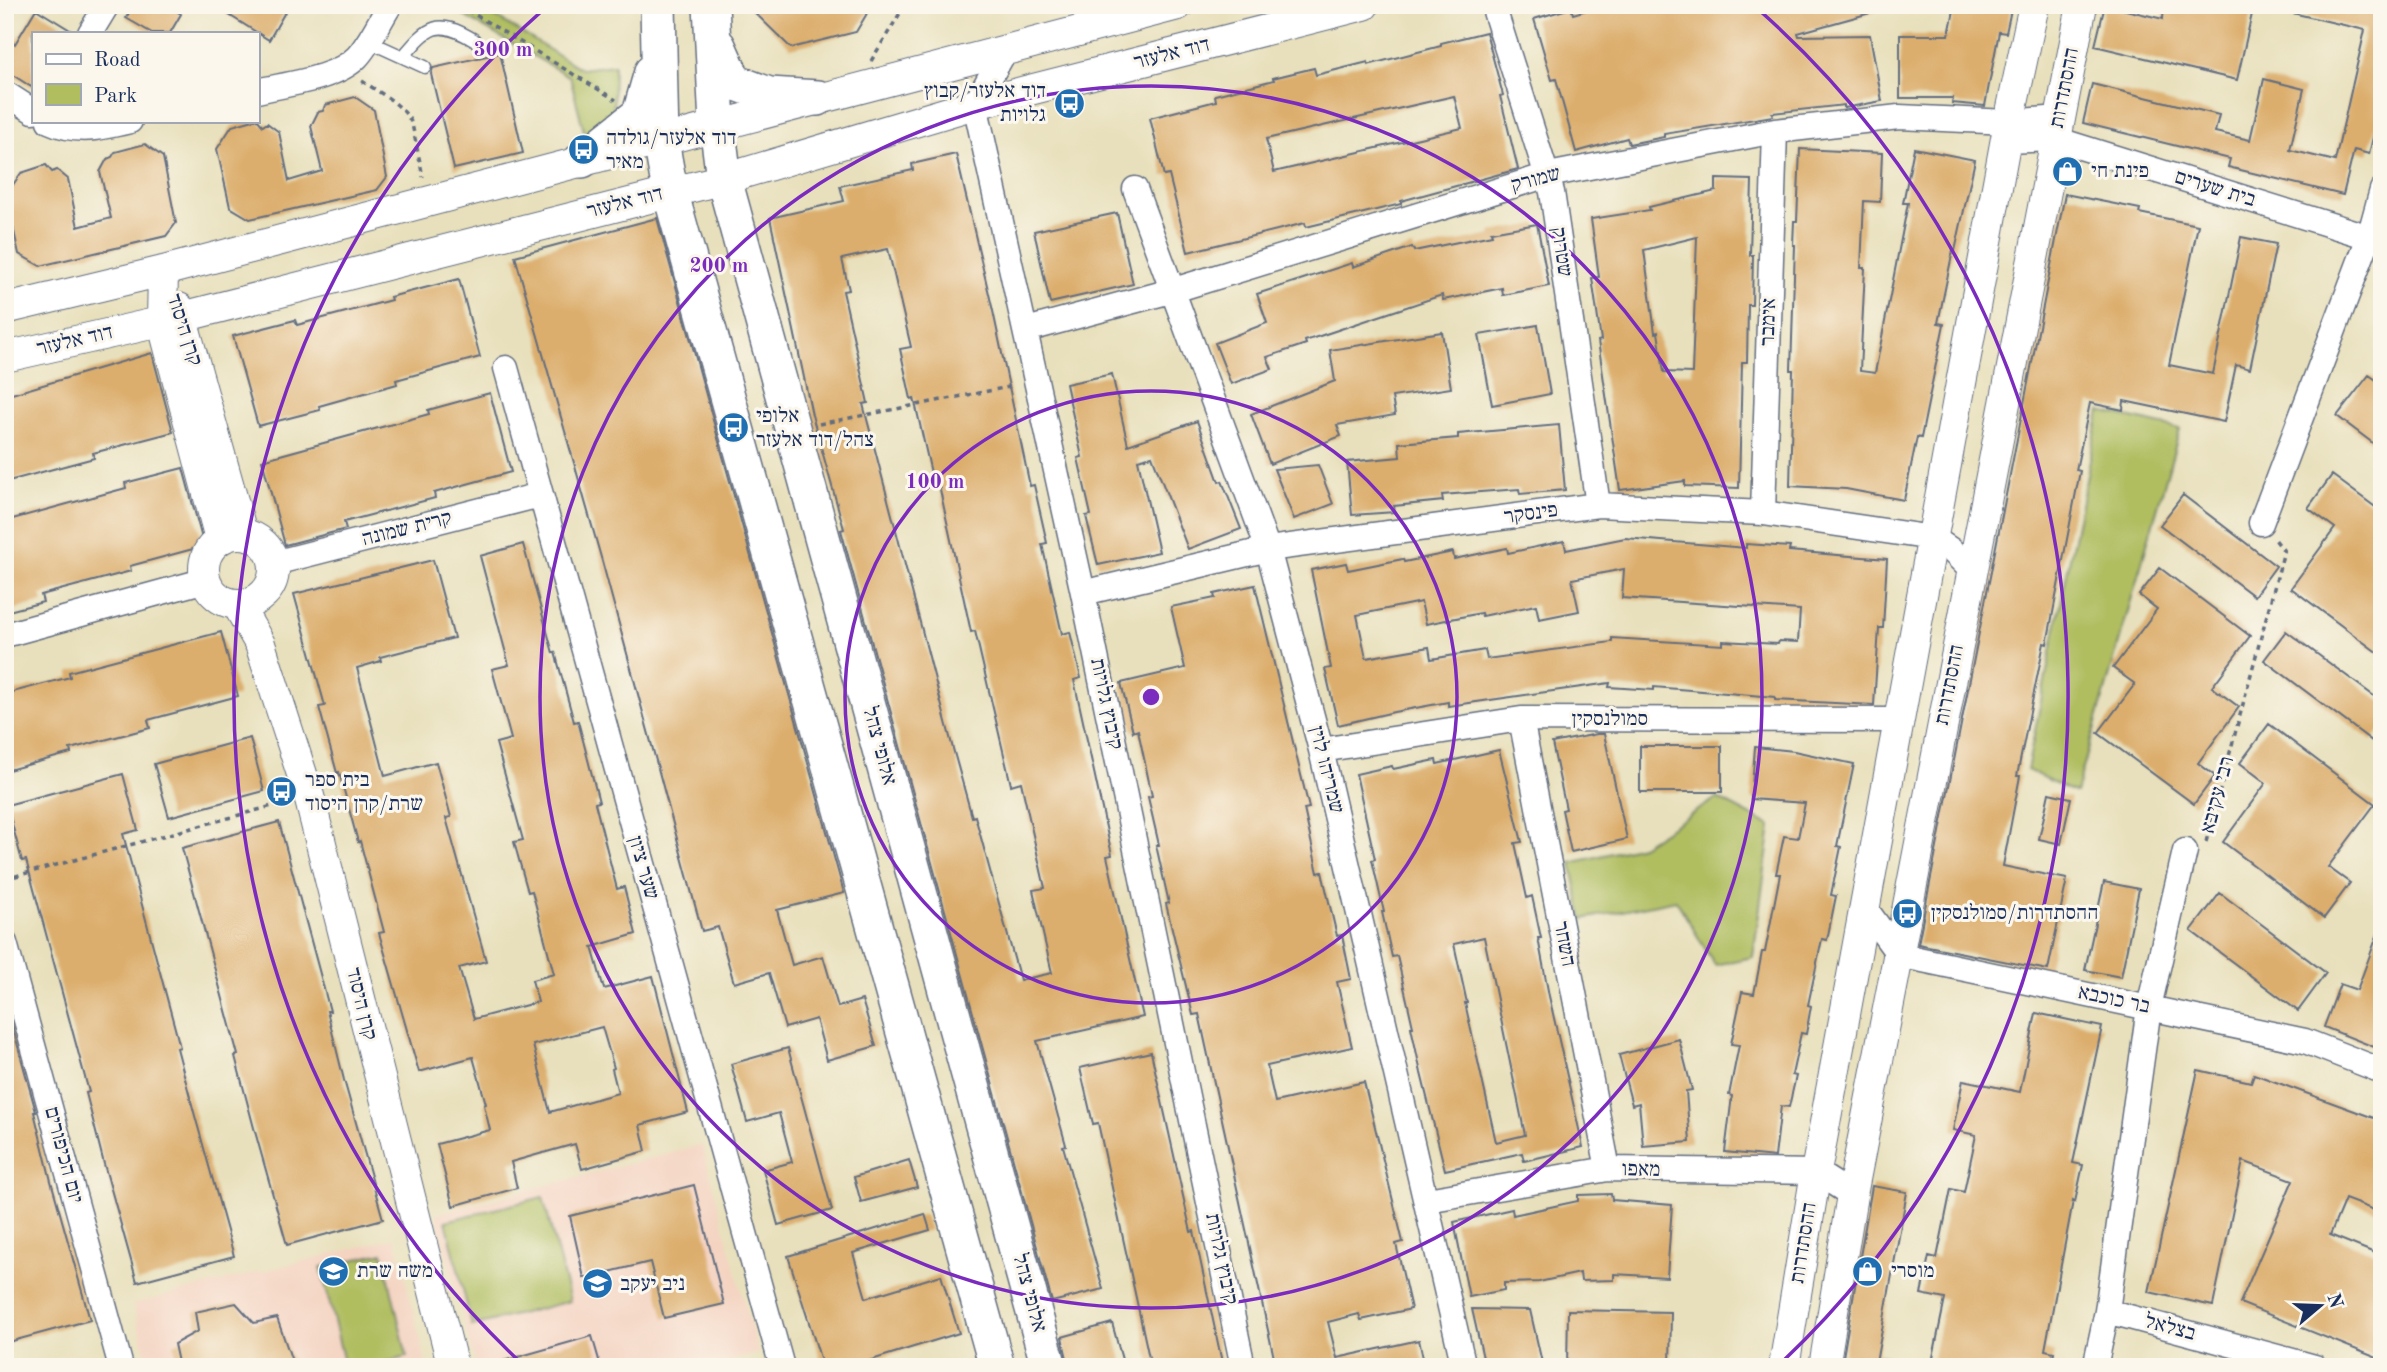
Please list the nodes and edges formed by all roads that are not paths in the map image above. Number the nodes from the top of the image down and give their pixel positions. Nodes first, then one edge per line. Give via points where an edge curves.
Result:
1 (107, 5) edge
2 (390, 5) edge
3 (658, 5) edge
4 (1178, 5) edge
5 (1364, 5) edge
6 (1493, 5) edge
7 (2035, 5) edge
8 (2082, 5) edge
9 (711, 19) edge
10 (91, 32) edge
11 (474, 40) dead end
12 (368, 41) junction
13 (660, 45) junction
14 (1006, 49) junction
15 (403, 57) junction
16 (425, 67) dead end
17 (259, 91) edge
18 (5, 93) edge
19 (818, 99) junction
20 (975, 104) junction
21 (32, 110) edge
22 (51, 122) edge
23 (125, 122) edge
24 (717, 124) junction
25 (2058, 128) junction
26 (1775, 131) junction
27 (2007, 131) junction
28 (661, 141) junction
29 (582, 160) junction
30 (1548, 175) junction
31 (724, 179) junction
32 (1135, 189) dead end
33 (2382, 190) edge
34 (670, 191) junction
35 (2375, 239) edge
36 (163, 271) junction
37 (1171, 290) junction
38 (5, 309) edge
39 (172, 319) junction
40 (1026, 330) junction
41 (5, 357) edge
42 (506, 368) dead end
43 (540, 495) junction
44 (1598, 505) junction
45 (1763, 513) junction
46 (2260, 523) road end
47 (231, 536) junction
48 (1933, 538) junction
49 (1268, 549) junction
50 (274, 563) junction
51 (1972, 570) junction
52 (206, 580) junction
53 (1083, 593) junction
54 (247, 601) junction
55 (5, 635) edge
56 (1521, 719) junction
57 (1900, 720) junction
58 (1321, 750) junction
59 (2185, 851) road end
60 (1865, 908) junction
61 (5, 943) edge
62 (1899, 955) junction
63 (2149, 1007) junction
64 (2382, 1071) edge
65 (1608, 1169) junction
66 (1816, 1172) junction
67 (1852, 1195) junction
68 (1427, 1200) junction
69 (2107, 1311) junction
70 (121, 1367) edge
71 (453, 1367) edge
72 (782, 1367) edge
73 (997, 1367) edge
74 (1049, 1367) edge
75 (1243, 1367) edge
76 (1464, 1367) edge
77 (1784, 1367) edge
78 (1824, 1367) edge
79 (2095, 1367) edge
80 (2315, 1367) edge

1 - 10 street
2 - 12 street
3 - 13 main road
4 - 14 street
5 - 20 street, דוד אלעזר
6 - 30 street, שטרוק
7 - 27 street, ההסתדרות
8 - 25 street, ההסתדרות
9 - 19 main road via 734,82 769,95
9 - 24 main road, אלופי צהל
11 - 15 lane via 456,29 436,28 423,34
12 - 15 lane
12 - 17 street via 343,68
13 - 28 main road
13 - 29 main road via 639,114
14 - 19 street
14 - 20 street
15 - 16 lane
18 - 21 street
19 - 24 street
20 - 31 street, דוד אלעזר
20 - 40 street, קיבוץ גלויות
22 - 23 street via 80,130
24 - 28 street
24 - 31 main road, אלופי צהל
25 - 27 street, שמורק
25 - 35 street, בית שערים
25 - 51 street, ההסתדרות
26 - 27 street, שמורק via 1899,117
26 - 30 street, שמורק
26 - 45 street, אימבר
27 - 48 street, ההסתדרות
28 - 29 street
28 - 34 main road
29 - 36 street
30 - 37 street, שמורק
30 - 44 street, שטרוק
31 - 34 street, דוד אלעזר
31 - 74 main road, אלופי צהל
32 - 37 street, שמריהו לוין
33 - 35 street
34 - 39 street, דוד אלעזר
34 - 73 main road
35 - 46 street
36 - 38 street
36 - 39 street, קרן היסוד
37 - 40 street, שמורק
37 - 49 street, שמריהו לוין
39 - 41 street, דוד אלעזר
39 - 47 street, קרן היסוד
40 - 53 street, קיבוץ גלויות
42 - 43 street, שער ציון
43 - 50 street, קרית שמונה
43 - 72 street, שער ציון
44 - 45 street, פינסקר
44 - 49 street, פינסקר
45 - 48 street, פינסקר
47 - 50 street via 253,536 263,542
47 - 52 street via 211,547 205,557
48 - 51 street, פינסקר
48 - 57 street, ההסתדרות
49 - 53 street, פינסקר
49 - 58 street, שמריהו לוין
50 - 54 street via 271,583
51 - 62 street, ההסתדרות
52 - 54 street via 218,597
52 - 55 street
53 - 75 street, קיבוץ גלויות
54 - 71 street, קרן היסוד via 309,796
56 - 57 street, סמולנסקין
56 - 58 street, סמולנסקין
56 - 65 street, השחר
57 - 60 street, ההסתדרות
58 - 68 street, שמריהו לוין
59 - 63 street, רבי עקיבא
60 - 62 street
60 - 66 street, ההסתדרות
61 - 70 street, יום הכיפורים
62 - 63 street, בר כוכבא
62 - 67 street, ההסתדרות
63 - 64 street, בר כוכבא via 2305,1041
63 - 69 street, רבי עקיבא
65 - 66 street, מאפו
65 - 68 street, מאפו
66 - 67 street
66 - 77 street, ההסתדרות
67 - 78 street, ההסתדרות
68 - 76 street, שמריהו לוין
69 - 79 street, רבי עקיבא
69 - 80 street, בצלאל

